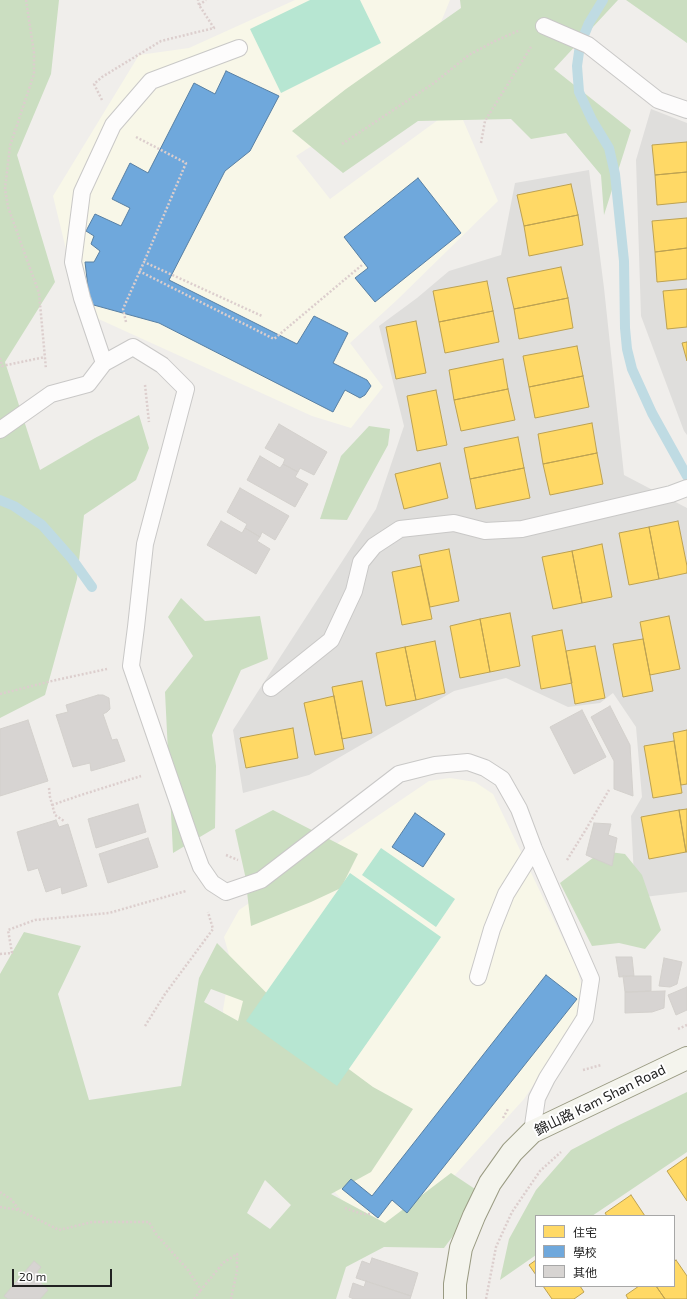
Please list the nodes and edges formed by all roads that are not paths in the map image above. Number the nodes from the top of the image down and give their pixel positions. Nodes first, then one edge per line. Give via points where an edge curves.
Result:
1 (544, 26) road end
2 (239, 48) dead end
3 (687, 110) edge
4 (104, 363) junction
5 (0, 430) edge
6 (687, 488) edge
7 (271, 688) dead end
8 (534, 849) junction
9 (478, 978) dead end
10 (687, 1058) edge
11 (532, 1132) junction
12 (455, 1299) edge

1 - 3 lane via 582,42 658,100
2 - 4 lane via 151,81 113,125 82,192 73,262
4 - 5 lane via 88,384 51,394
4 - 8 lane via 133,347 162,365 186,389 145,544 131,666 201,867 212,883 226,892 261,880 399,774 435,765 468,762 485,768 502,779 518,809
6 - 7 lane via 671,494 522,528 485,531 454,523 400,529 374,546 361,562 354,591 331,640
8 - 9 lane via 506,894 492,929
8 - 11 lane via 591,979 585,1018 537,1098
10 - 11 street, 錦山路 Kam Shan Road
11 - 12 street, 錦山路 Kam Shan Road via 512,1152 490,1183 474,1216 461,1248

